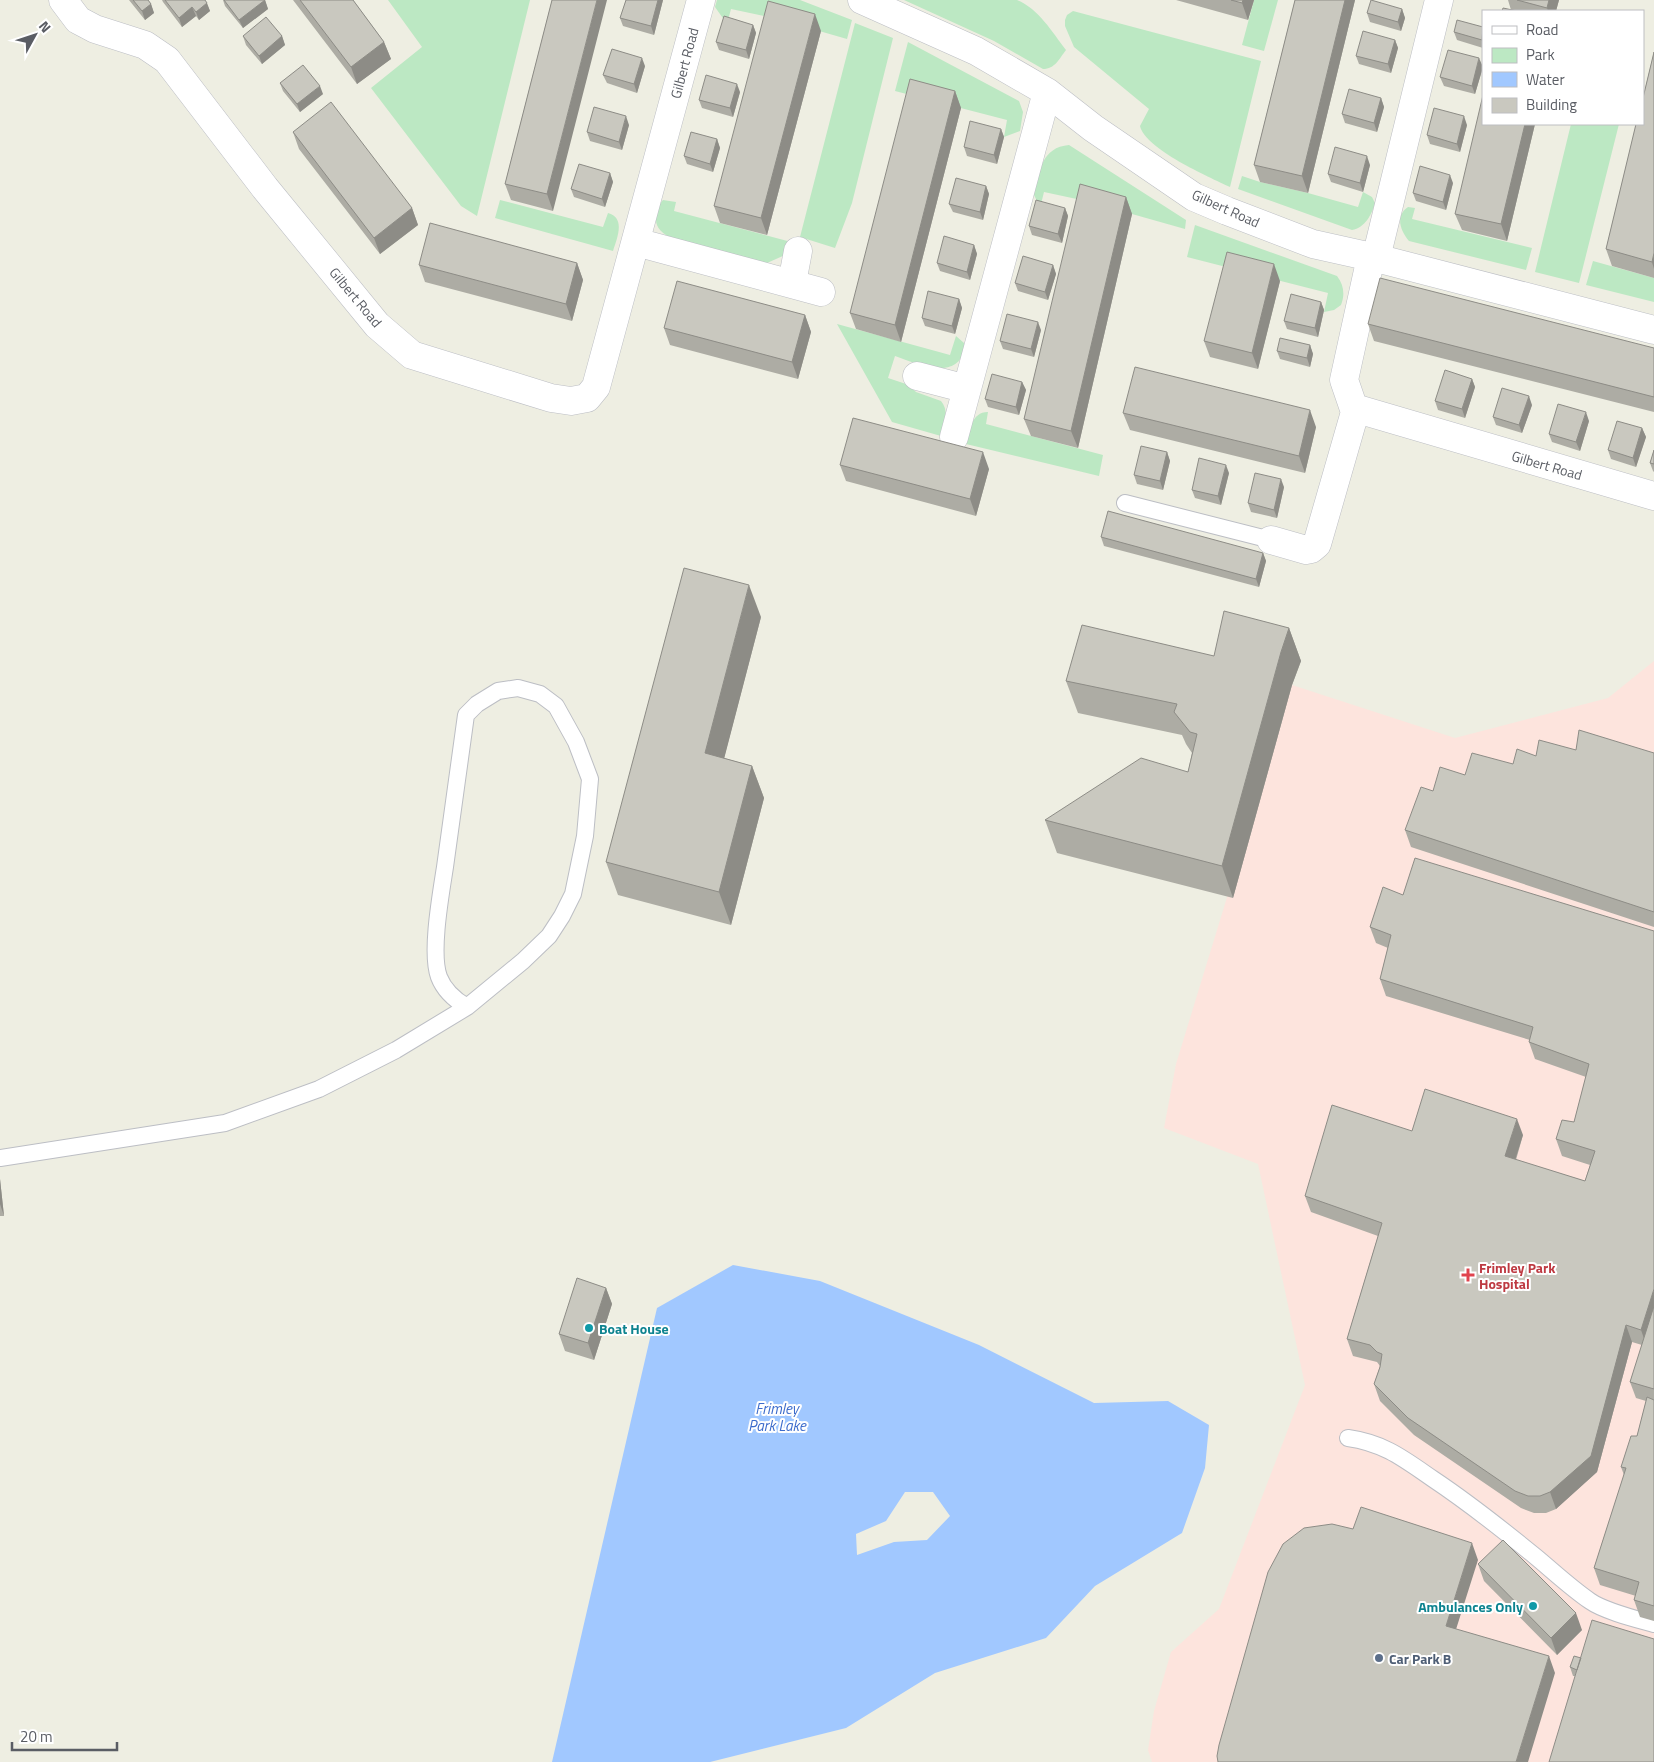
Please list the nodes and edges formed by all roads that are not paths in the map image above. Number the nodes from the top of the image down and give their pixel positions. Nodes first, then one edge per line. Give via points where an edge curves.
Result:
1 (63, 0) edge
2 (701, 0) edge
3 (862, 0) edge
4 (1439, 0) edge
5 (1047, 92) junction
6 (636, 242) junction
7 (798, 251) dead end
8 (1374, 257) junction
9 (792, 283) junction
10 (821, 292) dead end
11 (1654, 330) edge
12 (917, 376) dead end
13 (967, 389) junction
14 (1354, 408) junction
15 (954, 437) dead end
16 (1654, 496) edge
17 (1125, 503) dead end
18 (1271, 540) joint
19 (467, 1007) junction
20 (0, 1158) edge
21 (1348, 1438) dead end
22 (1654, 1624) edge

1 - 6 street, Gilbert Road via 78,20 95,29 146,45 167,60 265,188 377,325 412,355 551,398 571,401 587,398 596,387
2 - 6 street, Gilbert Road
3 - 5 street, Gilbert Road via 976,51
4 - 8 street
5 - 8 street, Gilbert Road via 1093,128 1194,197 1313,244
5 - 13 street
6 - 9 street
7 - 9 street
8 - 11 street, Gilbert Road
8 - 14 street via 1344,380
9 - 10 street
12 - 13 street
13 - 15 street
14 - 16 street, Gilbert Road
14 - 18 street via 1316,544 1306,550
17 - 18 lane
19 - 19 lane via 446,989 439,977 436,961 439,910 466,715 498,691 518,688 540,694 556,706 576,742 590,779 585,836 573,894 562,916 523,961
19 - 20 lane via 396,1050 319,1089 225,1123
21 - 22 lane via 1382,1446 1401,1456 1451,1491 1591,1602

